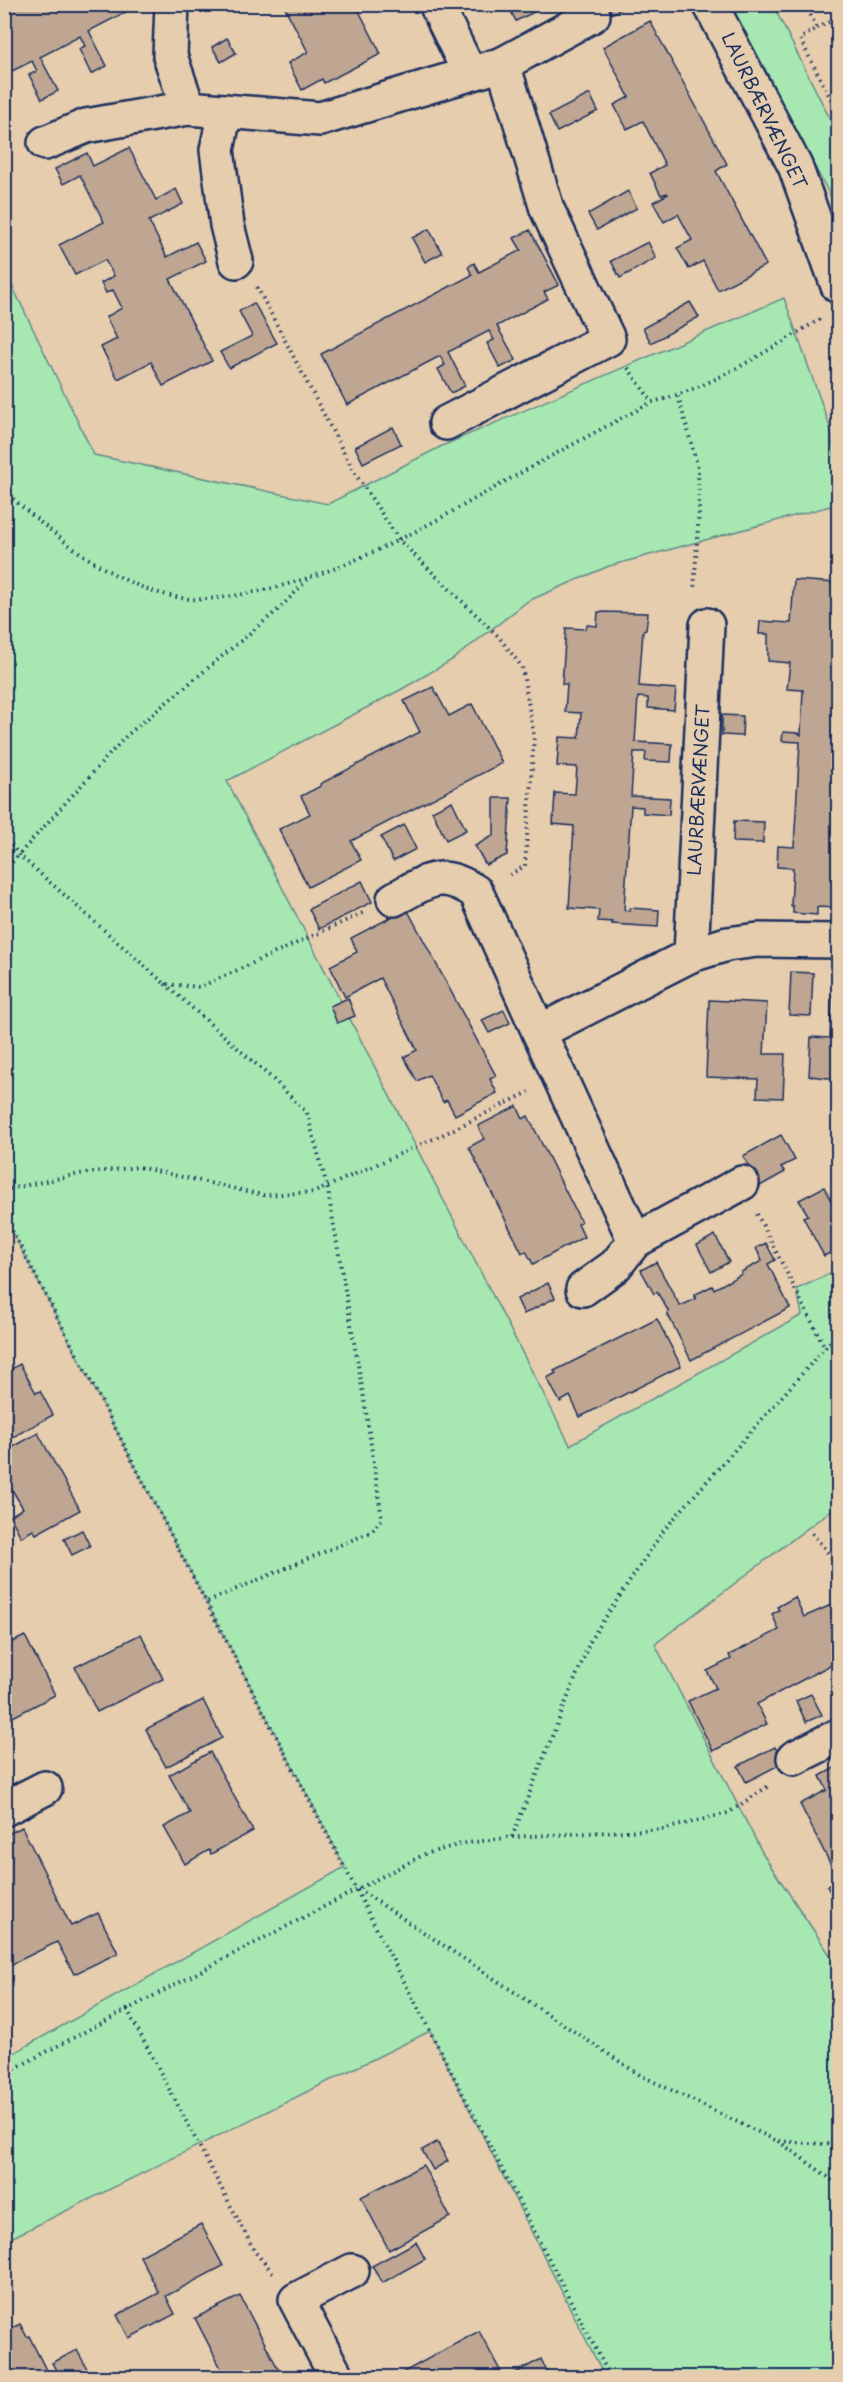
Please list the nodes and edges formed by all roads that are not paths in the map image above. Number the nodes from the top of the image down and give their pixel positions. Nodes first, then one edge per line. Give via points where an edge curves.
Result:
1 (172, 4) edge
2 (436, 4) edge
3 (710, 4) edge
4 (593, 15) dead end
5 (503, 64) junction
6 (470, 74) junction
7 (188, 108) junction
8 (225, 111) junction
9 (45, 143) dead end
10 (236, 261) road end
11 (834, 300) edge
12 (446, 423) dead end
13 (707, 625) road end
14 (394, 898) road end
15 (838, 941) edge
16 (691, 955) junction
17 (539, 1032) junction
18 (742, 1183) road end
19 (634, 1241) junction
20 (583, 1289) dead end
21 (838, 1736) edge
22 (794, 1758) road end
23 (45, 1788) dead end
24 (4, 1809) edge
25 (352, 2271) dead end
26 (337, 2378) edge

1 - 7 street via 170,56
2 - 6 street
3 - 11 street, LAURBÆRVÆNGET via 795,166
4 - 5 street
5 - 6 street
5 - 12 street via 547,209 608,339
6 - 8 street via 320,119
7 - 8 street
7 - 9 street via 86,126
8 - 10 street via 217,150
13 - 16 street, LAURBÆRVÆNGET
14 - 17 street via 431,879 458,880 476,892
15 - 16 street via 758,940
16 - 17 street
17 - 19 street
18 - 19 street
19 - 20 street via 615,1266
21 - 22 street
23 - 24 street
25 - 26 street via 296,2300

